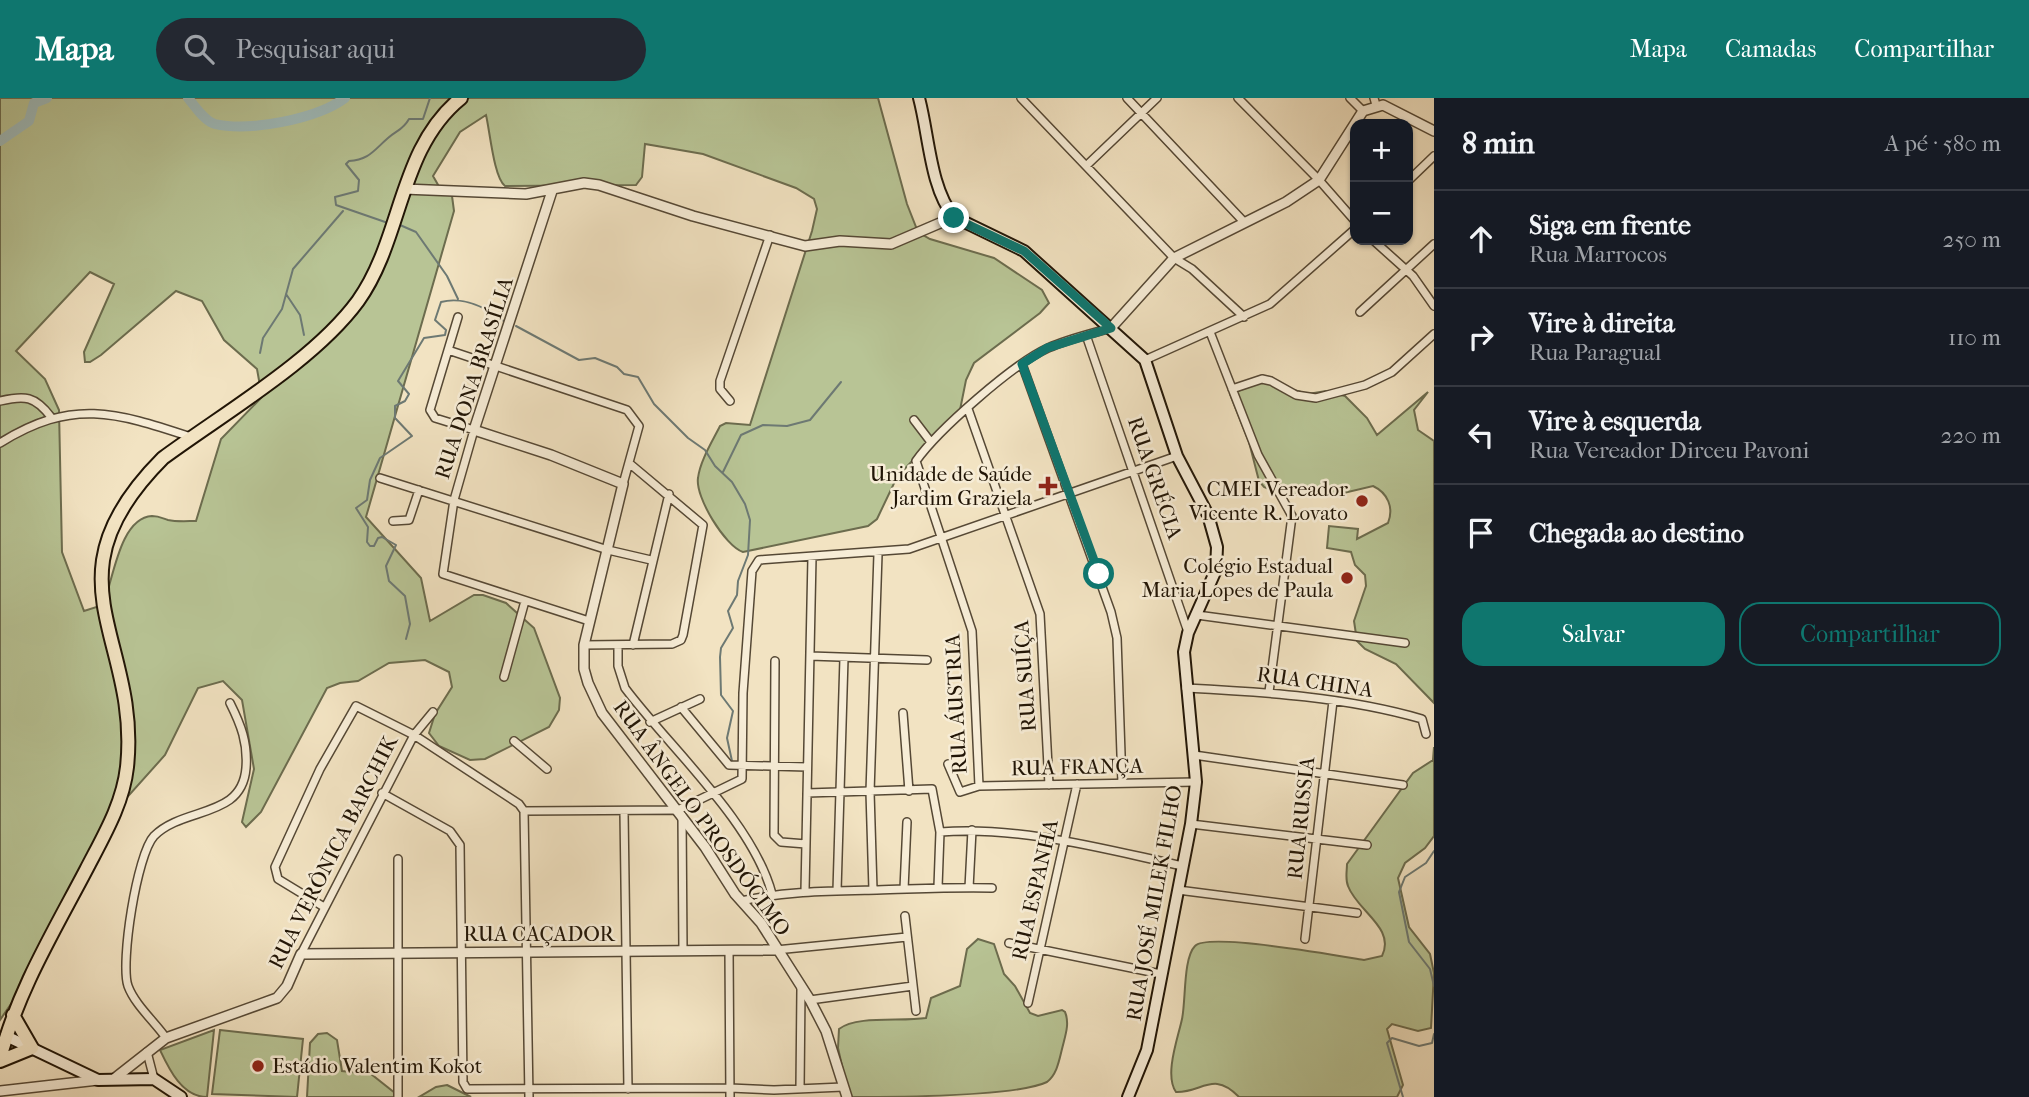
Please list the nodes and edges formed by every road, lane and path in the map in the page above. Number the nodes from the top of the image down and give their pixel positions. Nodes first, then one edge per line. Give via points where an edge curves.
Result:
1 (461, 98) edge
2 (919, 98) edge
3 (1021, 98) edge
4 (1127, 98) edge
5 (1157, 98) edge
6 (1238, 98) edge
7 (1350, 98) edge
8 (1363, 98) edge
9 (1375, 102) edge
10 (1361, 109) junction
11 (1142, 113) junction
12 (1434, 131) edge
13 (1434, 156) edge
14 (1086, 166) junction
15 (1413, 176) edge
16 (1319, 180) junction
17 (404, 189) junction
18 (552, 191) junction
19 (1350, 215) edge
20 (954, 218) junction
21 (1244, 222) junction
22 (1350, 233) edge
23 (769, 235) junction
24 (1434, 244) edge
25 (1378, 245) edge
26 (1174, 258) junction
27 (1404, 271) junction
28 (1434, 306) edge
29 (1360, 312) dead end
30 (458, 317) dead end
31 (1244, 317) junction
32 (1111, 328) junction
33 (1210, 332) junction
34 (1434, 334) edge
35 (1086, 335) junction
36 (448, 350) junction
37 (1145, 360) junction
38 (1022, 364) junction
39 (495, 366) junction
40 (1232, 389) junction
41 (0, 401) edge
42 (730, 401) dead end
43 (968, 409) junction
44 (51, 418) junction
45 (914, 420) dead end
46 (474, 430) junction
47 (191, 437) junction
48 (930, 440) junction
49 (0, 443) edge
50 (1177, 456) junction
51 (629, 463) junction
52 (1134, 471) junction
53 (380, 478) dead end
54 (623, 484) junction
55 (419, 491) junction
56 (669, 494) junction
57 (1069, 494) junction
58 (454, 500) junction
59 (1004, 518) junction
60 (393, 522) dead end
61 (942, 539) junction
62 (608, 550) junction
63 (878, 554) junction
64 (812, 557) junction
65 (651, 560) junction
66 (525, 601) junction
67 (1197, 615) junction
68 (589, 621) junction
69 (1278, 625) junction
70 (1188, 633) junction
71 (1405, 643) dead end
72 (584, 645) junction
73 (634, 645) junction
74 (618, 646) junction
75 (810, 656) junction
76 (844, 658) junction
77 (874, 659) junction
78 (927, 660) dead end
79 (775, 661) dead end
80 (504, 677) dead end
81 (1186, 688) junction
82 (1269, 692) junction
83 (701, 699) dead end
84 (1333, 701) junction
85 (230, 703) dead end
86 (681, 707) junction
87 (433, 712) dead end
88 (903, 713) dead end
89 (650, 722) junction
90 (1426, 734) dead end
91 (414, 735) junction
92 (514, 741) dead end
93 (1194, 755) junction
94 (948, 764) dead end
95 (775, 767) junction
96 (807, 767) junction
97 (743, 768) junction
98 (547, 769) dead end
99 (1324, 772) junction
100 (1196, 782) junction
101 (1122, 783) junction
102 (1077, 784) junction
103 (1049, 785) junction
104 (1403, 785) dead end
105 (979, 786) junction
106 (909, 791) junction
107 (870, 792) junction
108 (382, 793) junction
109 (807, 793) junction
110 (840, 793) junction
111 (712, 794) junction
112 (524, 811) junction
113 (624, 812) junction
114 (680, 813) junction
115 (907, 822) dead end
116 (1191, 824) junction
117 (972, 830) junction
118 (940, 832) junction
119 (1317, 839) junction
120 (1065, 841) junction
121 (806, 844) junction
122 (1367, 845) dead end
123 (398, 859) dead end
124 (1183, 866) junction
125 (938, 887) junction
126 (969, 888) junction
127 (992, 888) dead end
128 (904, 889) junction
129 (873, 890) junction
130 (1178, 890) junction
131 (806, 891) junction
132 (837, 891) junction
133 (772, 894) junction
134 (741, 901) junction
135 (324, 907) junction
136 (1309, 907) junction
137 (1357, 913) dead end
138 (905, 916) dead end
139 (907, 937) junction
140 (1305, 939) dead end
141 (1009, 943) dead end
142 (1040, 948) junction
143 (729, 950) junction
144 (776, 950) junction
145 (461, 951) junction
146 (627, 951) junction
147 (683, 951) junction
148 (396, 952) junction
149 (525, 952) junction
150 (301, 954) junction
151 (1161, 974) junction
152 (913, 986) junction
153 (802, 989) junction
154 (810, 1000) junction
155 (1028, 1003) dead end
156 (916, 1012) dead end
157 (13, 1015) junction
158 (6, 1037) junction
159 (166, 1038) junction
160 (32, 1048) junction
161 (147, 1052) junction
162 (0, 1060) edge
163 (115, 1078) junction
164 (154, 1079) junction
165 (98, 1080) junction
166 (843, 1087) junction
167 (730, 1088) junction
168 (628, 1089) junction
169 (800, 1089) junction
170 (0, 1091) edge
171 (529, 1094) edge
172 (181, 1097) edge
173 (398, 1097) edge
174 (730, 1097) edge
175 (847, 1097) edge
176 (1128, 1097) edge

1 - 17 highway via 432,131
2 - 20 main road via 940,198
3 - 14 street
4 - 11 street
5 - 11 street
6 - 16 street
7 - 10 street
8 - 10 street
9 - 10 street
9 - 12 street
10 - 16 street
11 - 14 street
11 - 21 street
13 - 15 street
14 - 26 street
16 - 19 street
16 - 21 street
17 - 18 street
17 - 47 highway via 372,278 339,323
18 - 23 street via 584,183 599,185
18 - 39 street, RUA DONA BRASÍLIA
20 - 23 street via 891,244 840,240 805,246
20 - 32 main road, RUA JOSÉ MILEK FILHO via 1024,251
21 - 26 street
22 - 31 street via 1270,304
23 - 42 street via 720,381 720,389
24 - 27 street
25 - 27 street
26 - 31 street
26 - 32 street
27 - 28 street via 1413,276
27 - 29 street
30 - 36 street
31 - 33 street
32 - 35 street
32 - 37 main road, RUA JOSÉ MILEK FILHO
33 - 37 street
33 - 40 street
34 - 40 street via 1392,372 1365,385 1316,398 1296,396 1262,379
35 - 38 street via 1047,348
35 - 52 street, RUA GRÉCIA
36 - 39 street
36 - 46 street via 432,400 432,415
37 - 50 main road, RUA JOSÉ MILEK FILHO
38 - 43 street
38 - 57 street
39 - 46 street, RUA DONA BRASÍLIA
39 - 51 street, RUA ÂNGELO PROSDÓCIMO via 613,403 634,415 639,426
40 - 69 street via 1258,455 1292,516
41 - 44 street via 32,397
43 - 48 street
43 - 59 street, RUA SUÍÇA
44 - 47 street via 108,415
44 - 49 street
45 - 48 street
46 - 54 street
46 - 58 street, RUA DONA BRASÍLIA
47 - 157 highway via 143,478 122,507 104,550 102,600 123,694 127,768 108,827
48 - 61 street, RUA ÁUSTRIA via 916,461
50 - 52 street
50 - 67 main road, RUA JOSÉ MILEK FILHO via 1211,523 1217,547 1216,570
51 - 54 street, RUA ÂNGELO PROSDÓCIMO
51 - 56 street
52 - 57 street
52 - 70 street, RUA GRÉCIA
53 - 55 street
54 - 62 street, RUA ÂNGELO PROSDÓCIMO
55 - 58 street
55 - 60 street via 409,520
56 - 65 street
56 - 73 street via 703,529 683,635 677,643
57 - 59 street
57 - 101 street via 1117,638
58 - 62 street
58 - 66 street, RUA DONA BRASÍLIA via 442,570 446,576
59 - 61 street
59 - 103 street, RUA SUÍÇA via 1042,622
61 - 63 street
61 - 105 street, RUA ÁUSTRIA via 972,631
62 - 65 street
62 - 68 street, RUA ÂNGELO PROSDÓCIMO
63 - 64 street
63 - 77 street
64 - 75 street
64 - 97 street via 759,560 752,571
65 - 73 street
66 - 68 street
66 - 80 street
67 - 69 street
67 - 70 main road, RUA JOSÉ MILEK FILHO
68 - 72 street, RUA ÂNGELO PROSDÓCIMO
69 - 71 street
69 - 82 street
70 - 81 main road, RUA JOSÉ MILEK FILHO
72 - 74 street
72 - 114 street, RUA ÂNGELO PROSDÓCIMO via 584,669 602,713
73 - 74 street
74 - 89 street via 620,677
75 - 76 street
75 - 96 street
76 - 77 street
76 - 110 street
77 - 78 street
77 - 107 street
79 - 95 street
81 - 82 street, RUA CHINA
81 - 93 main road, RUA JOSÉ MILEK FILHO
82 - 84 street, RUA CHINA
83 - 86 street
84 - 90 street, RUA CHINA via 1422,719
84 - 99 street, RUA RUSSIA
85 - 159 street via 246,739 242,789 229,802 155,835 139,863 128,985
86 - 89 street
86 - 97 street via 729,765
87 - 91 street, RUA VERÔNICA BARCHIK
88 - 106 street
89 - 111 street
91 - 108 street, RUA VERÔNICA BARCHIK
91 - 112 street
91 - 135 street via 362,706 352,709 320,769 275,875
92 - 98 street
93 - 99 street
93 - 100 main road, RUA JOSÉ MILEK FILHO
94 - 105 street, RUA FRANÇA via 960,792
95 - 96 street
95 - 97 street
95 - 121 street via 774,835 781,842
96 - 109 street
97 - 111 street via 742,779
99 - 104 street
99 - 119 street, RUA RUSSIA
100 - 101 street, RUA FRANÇA
100 - 116 main road, RUA JOSÉ MILEK FILHO
101 - 102 street, RUA FRANÇA
102 - 103 street, RUA FRANÇA
102 - 120 street, RUA ESPANHA
103 - 105 street, RUA FRANÇA
106 - 107 street
106 - 118 street via 932,789
107 - 110 street
107 - 129 street
108 - 135 street, RUA VERÔNICA BARCHIK
108 - 145 street via 456,838 460,845
109 - 110 street
109 - 121 street
110 - 132 street
111 - 114 street
111 - 133 street via 744,837
112 - 113 street
112 - 149 street
113 - 114 street
113 - 146 street
114 - 134 street, RUA ÂNGELO PROSDÓCIMO
114 - 147 street
115 - 128 street
116 - 119 street
116 - 124 main road, RUA JOSÉ MILEK FILHO
117 - 118 street
117 - 120 street
117 - 126 street
118 - 125 street
119 - 122 street
119 - 136 street, RUA RUSSIA
120 - 124 street
120 - 142 street, RUA ESPANHA
121 - 131 street
123 - 148 street
124 - 130 main road, RUA JOSÉ MILEK FILHO
125 - 126 street
125 - 128 street
126 - 127 street
128 - 129 street
129 - 132 street
130 - 136 street
130 - 151 main road, RUA JOSÉ MILEK FILHO
131 - 132 street
131 - 133 street
133 - 134 street
134 - 144 street, RUA ÂNGELO PROSDÓCIMO
135 - 150 street, RUA VERÔNICA BARCHIK
136 - 137 street
136 - 140 street, RUA RUSSIA
138 - 139 street
139 - 144 street
139 - 152 street
141 - 142 street
142 - 151 street
142 - 155 street, RUA ESPANHA
143 - 144 street, RUA CAÇADOR
143 - 147 street, RUA CAÇADOR
143 - 167 street
144 - 153 street, RUA ÂNGELO PROSDÓCIMO
145 - 148 street, RUA CAÇADOR
145 - 149 street, RUA CAÇADOR
145 - 171 street via 464,1086
146 - 147 street, RUA CAÇADOR
146 - 149 street, RUA CAÇADOR
146 - 168 street
148 - 150 street, RUA CAÇADOR
148 - 173 street
149 - 171 street
150 - 159 street, RUA VERÔNICA BARCHIK via 277,998
151 - 176 main road, RUA JOSÉ MILEK FILHO via 1147,1050
152 - 154 street
152 - 156 street
153 - 154 street, RUA ÂNGELO PROSDÓCIMO
153 - 169 street
154 - 166 street, RUA ÂNGELO PROSDÓCIMO via 827,1031
157 - 158 highway
157 - 160 highway
158 - 160 main road
158 - 162 highway
159 - 161 street, RUA VERÔNICA BARCHIK
160 - 162 highway
160 - 165 main road
161 - 163 street, RUA VERÔNICA BARCHIK
161 - 164 street
163 - 164 main road
163 - 165 main road
164 - 172 main road
165 - 170 street
166 - 169 street
166 - 175 street, RUA ÂNGELO PROSDÓCIMO
167 - 168 street
167 - 169 street
167 - 174 street
168 - 171 street

